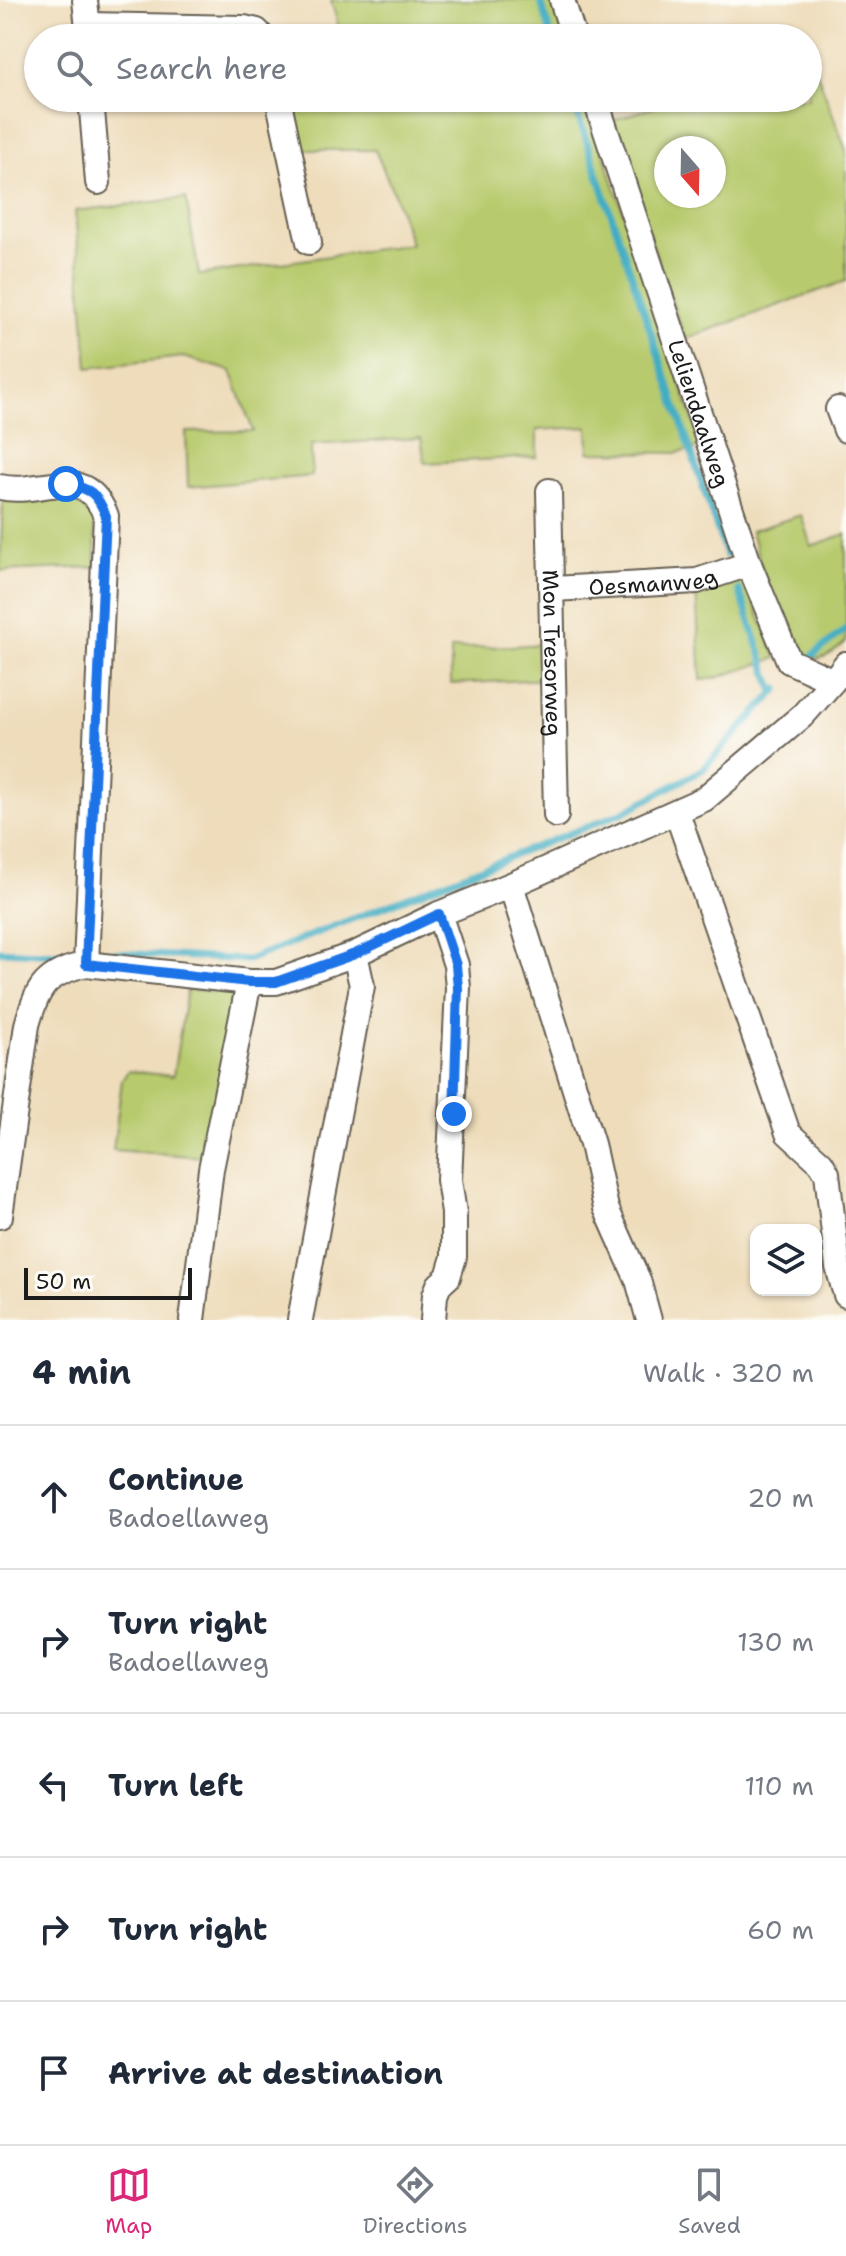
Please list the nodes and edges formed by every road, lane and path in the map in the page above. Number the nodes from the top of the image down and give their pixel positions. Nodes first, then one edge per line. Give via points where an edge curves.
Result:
1 (85, 0) edge
2 (562, 0) edge
3 (87, 24) edge
4 (570, 24) edge
5 (92, 112) edge
6 (281, 112) edge
7 (600, 112) edge
8 (98, 182) dead end
9 (309, 242) dead end
10 (0, 487) edge
11 (549, 491) dead end
12 (749, 564) junction
13 (553, 589) junction
14 (840, 672) edge
15 (677, 813) junction
16 (556, 815) dead end
17 (511, 885) junction
18 (439, 914) junction
19 (355, 954) junction
20 (86, 964) junction
21 (249, 982) junction
22 (0, 1216) edge
23 (846, 1295) edge
24 (192, 1320) edge
25 (300, 1320) edge
26 (433, 1320) edge
27 (649, 1320) edge

1 - 3 street
2 - 4 street
5 - 8 street
6 - 9 street
7 - 12 street, Leliendaalweg
10 - 20 street via 86,488 106,516
11 - 13 street, Mon Tresorweg
12 - 13 street, Oesmanweg via 697,581
12 - 14 street, Leliendaalweg via 789,661 813,674
13 - 16 street, Mon Tresorweg
14 - 15 street via 803,715 704,799
15 - 17 street
15 - 23 street via 788,1133 827,1173
17 - 18 street
17 - 27 street via 592,1144 606,1208 638,1280
18 - 19 street
18 - 26 street via 458,988 449,1180 454,1257 435,1295
19 - 21 street via 276,982
19 - 25 street via 362,986
20 - 21 street
20 - 22 street via 62,970 45,982 34,1002
21 - 24 street via 211,1169

